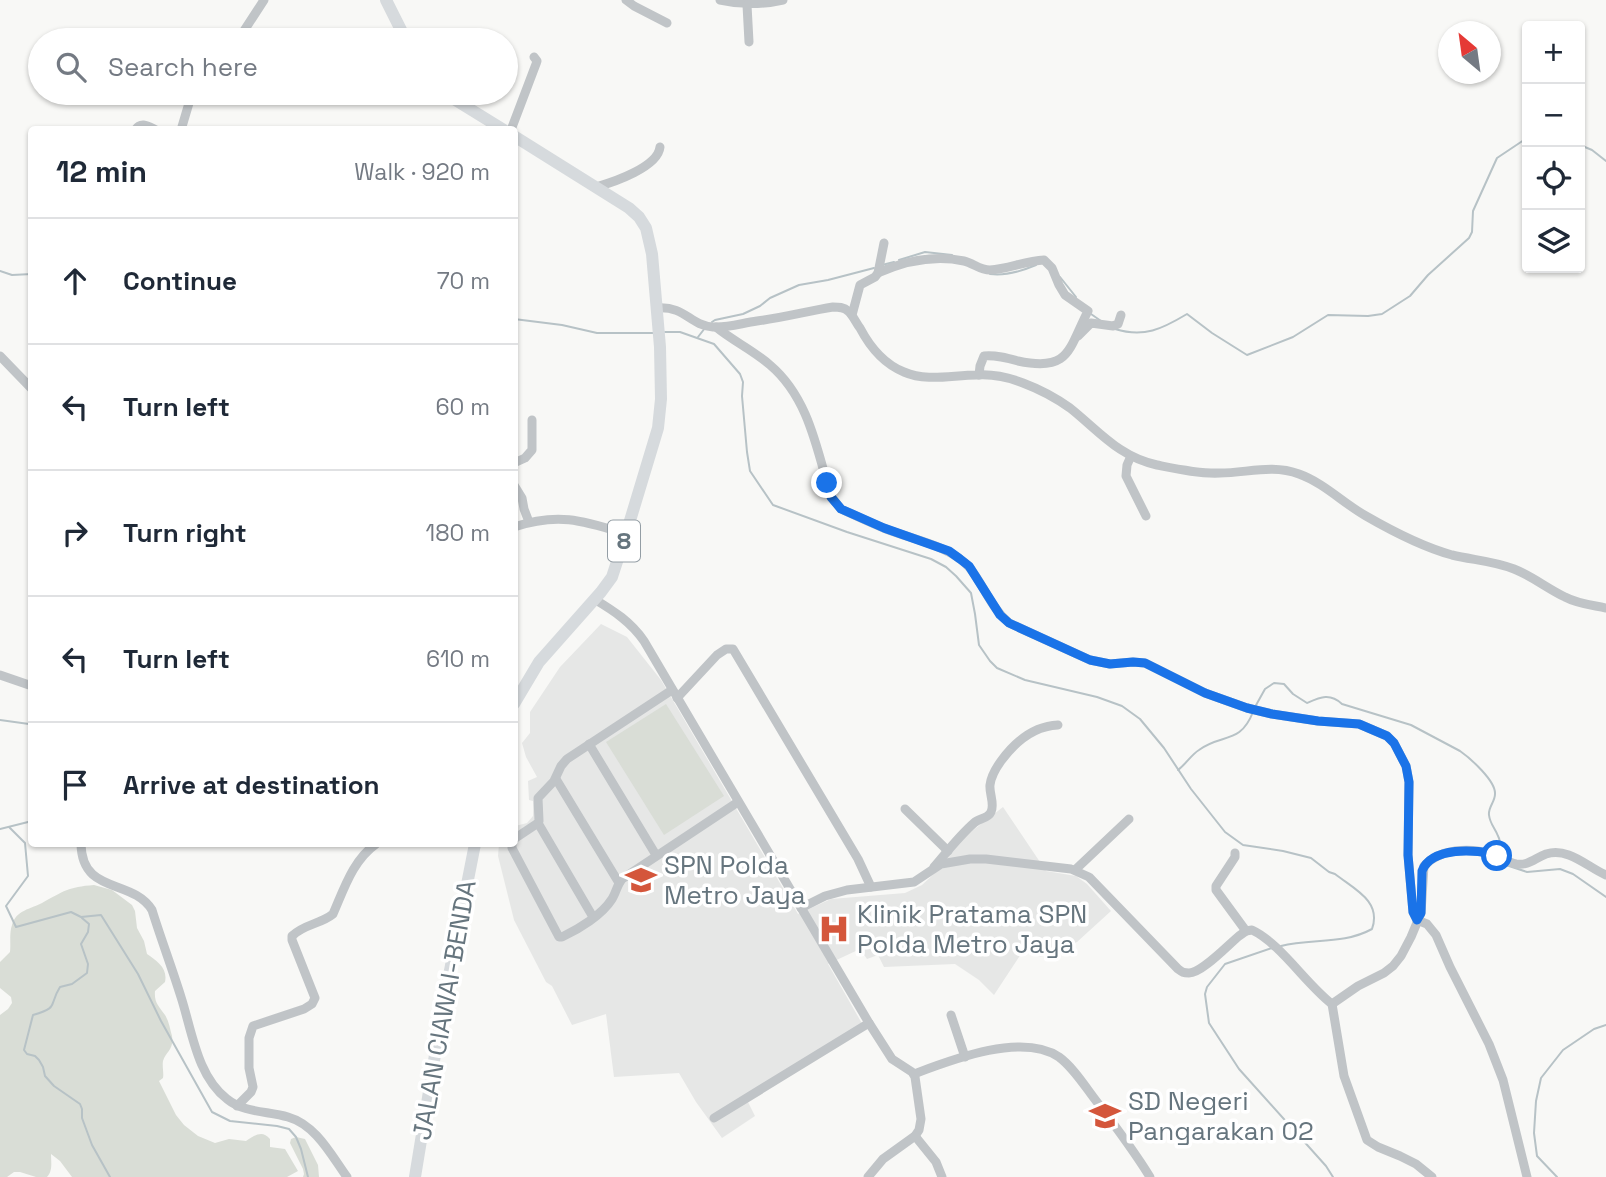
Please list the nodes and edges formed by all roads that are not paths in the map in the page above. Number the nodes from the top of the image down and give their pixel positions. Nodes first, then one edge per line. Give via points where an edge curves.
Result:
1 (264, 0) edge
2 (386, 0) edge
3 (626, 0) edge
4 (720, 0) edge
5 (783, 0) edge
6 (747, 5) junction
7 (667, 23) dead end
8 (246, 28) edge
9 (400, 28) edge
10 (749, 42) dead end
11 (534, 57) dead end
12 (188, 105) edge
13 (463, 105) edge
14 (182, 126) edge
15 (498, 126) edge
16 (513, 126) edge
17 (518, 138) edge
18 (660, 147) dead end
19 (596, 187) junction
20 (884, 243) dead end
21 (878, 270) junction
22 (657, 310) junction
23 (1121, 314) dead end
24 (852, 315) junction
25 (716, 327) junction
26 (1077, 337) junction
27 (0, 356) edge
28 (979, 374) junction
29 (28, 385) edge
30 (532, 420) dead end
31 (1131, 456) junction
32 (518, 461) edge
33 (518, 492) edge
34 (1146, 516) dead end
35 (529, 522) junction
36 (518, 526) edge
37 (626, 534) junction
38 (594, 599) junction
39 (1606, 608) edge
40 (0, 675) edge
41 (28, 685) edge
42 (675, 694) junction
43 (518, 697) edge
44 (1058, 725) dead end
45 (589, 744) junction
46 (556, 779) junction
47 (737, 802) junction
48 (905, 808) dead end
49 (1129, 819) dead end
50 (538, 823) junction
51 (518, 837) edge
52 (81, 847) edge
53 (372, 847) edge
54 (474, 847) edge
55 (512, 847) edge
56 (948, 851) junction
57 (1235, 853) dead end
58 (656, 855) junction
59 (1075, 870) junction
60 (930, 871) junction
61 (1606, 875) edge
62 (619, 883) junction
63 (871, 887) junction
64 (801, 908) junction
65 (593, 917) junction
66 (1417, 920) junction
67 (1245, 931) junction
68 (1332, 1004) junction
69 (951, 1015) dead end
70 (869, 1023) junction
71 (965, 1057) junction
72 (914, 1074) junction
73 (237, 1106) junction
74 (714, 1118) dead end
75 (915, 1136) junction
76 (347, 1177) edge
77 (415, 1177) edge
78 (868, 1177) edge
79 (942, 1177) edge
80 (1150, 1177) edge
81 (1432, 1177) edge
82 (1527, 1177) edge

1 - 8 street
2 - 9 highway
3 - 7 street
4 - 6 street
5 - 6 street
6 - 10 street
11 - 16 street via 537,61
12 - 14 street
13 - 15 highway
17 - 19 highway, 8
18 - 19 street via 657,156 643,167
19 - 22 highway, 8 via 629,208 646,228
20 - 21 street
21 - 24 street via 860,285
21 - 26 street via 912,260 957,260 986,270 1044,260 1065,295 1088,311
22 - 25 street via 675,309
22 - 37 highway, 8 via 659,421
23 - 26 street via 1118,324 1091,323
24 - 25 street via 833,307
24 - 28 street via 880,357 905,373 929,378
25 - 66 street via 770,365 794,391 836,505 949,551 969,566 1009,623 1090,660 1145,663 1247,708 1359,724 1387,736 1406,766 1409,782 1408,855
26 - 28 street via 1059,361 1030,363 987,355
27 - 29 street
28 - 31 street via 1014,379 1049,395
30 - 32 street via 532,450
31 - 34 street via 1126,476
31 - 39 street via 1156,465 1217,474 1269,469 1300,474 1408,537 1453,555 1518,570 1566,598
33 - 35 street
35 - 36 street
35 - 37 street via 563,519
37 - 38 highway, 8 via 612,577
38 - 42 street via 638,631
38 - 43 highway, 8 via 539,662
40 - 41 street
42 - 45 street
42 - 47 street
42 - 63 street via 717,655 733,649
44 - 56 street via 1015,743 993,773 991,813 974,822
45 - 46 street via 567,759
45 - 58 street
46 - 50 street via 538,797
46 - 62 street
47 - 58 street
47 - 64 street
48 - 56 street
49 - 59 street
50 - 51 street
50 - 65 street
52 - 73 street via 92,874 139,897 152,910 197,1053 219,1091
53 - 73 street via 357,862 333,914 292,936 315,998 304,1009 253,1026 249,1068 253,1087
54 - 77 highway, JALAN CIAWAI-BENDA
55 - 65 street via 559,937
56 - 60 street
57 - 67 street via 1216,890
58 - 62 street
59 - 60 street via 970,859 941,864
59 - 67 street via 1089,877 1184,973 1201,968
60 - 63 street via 914,882
61 - 66 street via 1561,854 1518,864 1487,853 1446,853 1424,866
62 - 65 street via 614,897
63 - 64 street via 836,893
64 - 70 street
66 - 68 street via 1393,966
66 - 82 street via 1436,935 1489,1044 1503,1080
67 - 68 street via 1252,930 1270,943
68 - 81 street via 1343,1076 1367,1140
69 - 71 street
70 - 72 street via 892,1059
70 - 74 street
71 - 72 street
71 - 80 street via 1011,1047 1059,1057
72 - 75 street via 921,1119
73 - 76 street via 302,1122
75 - 78 street via 883,1159
75 - 79 street

